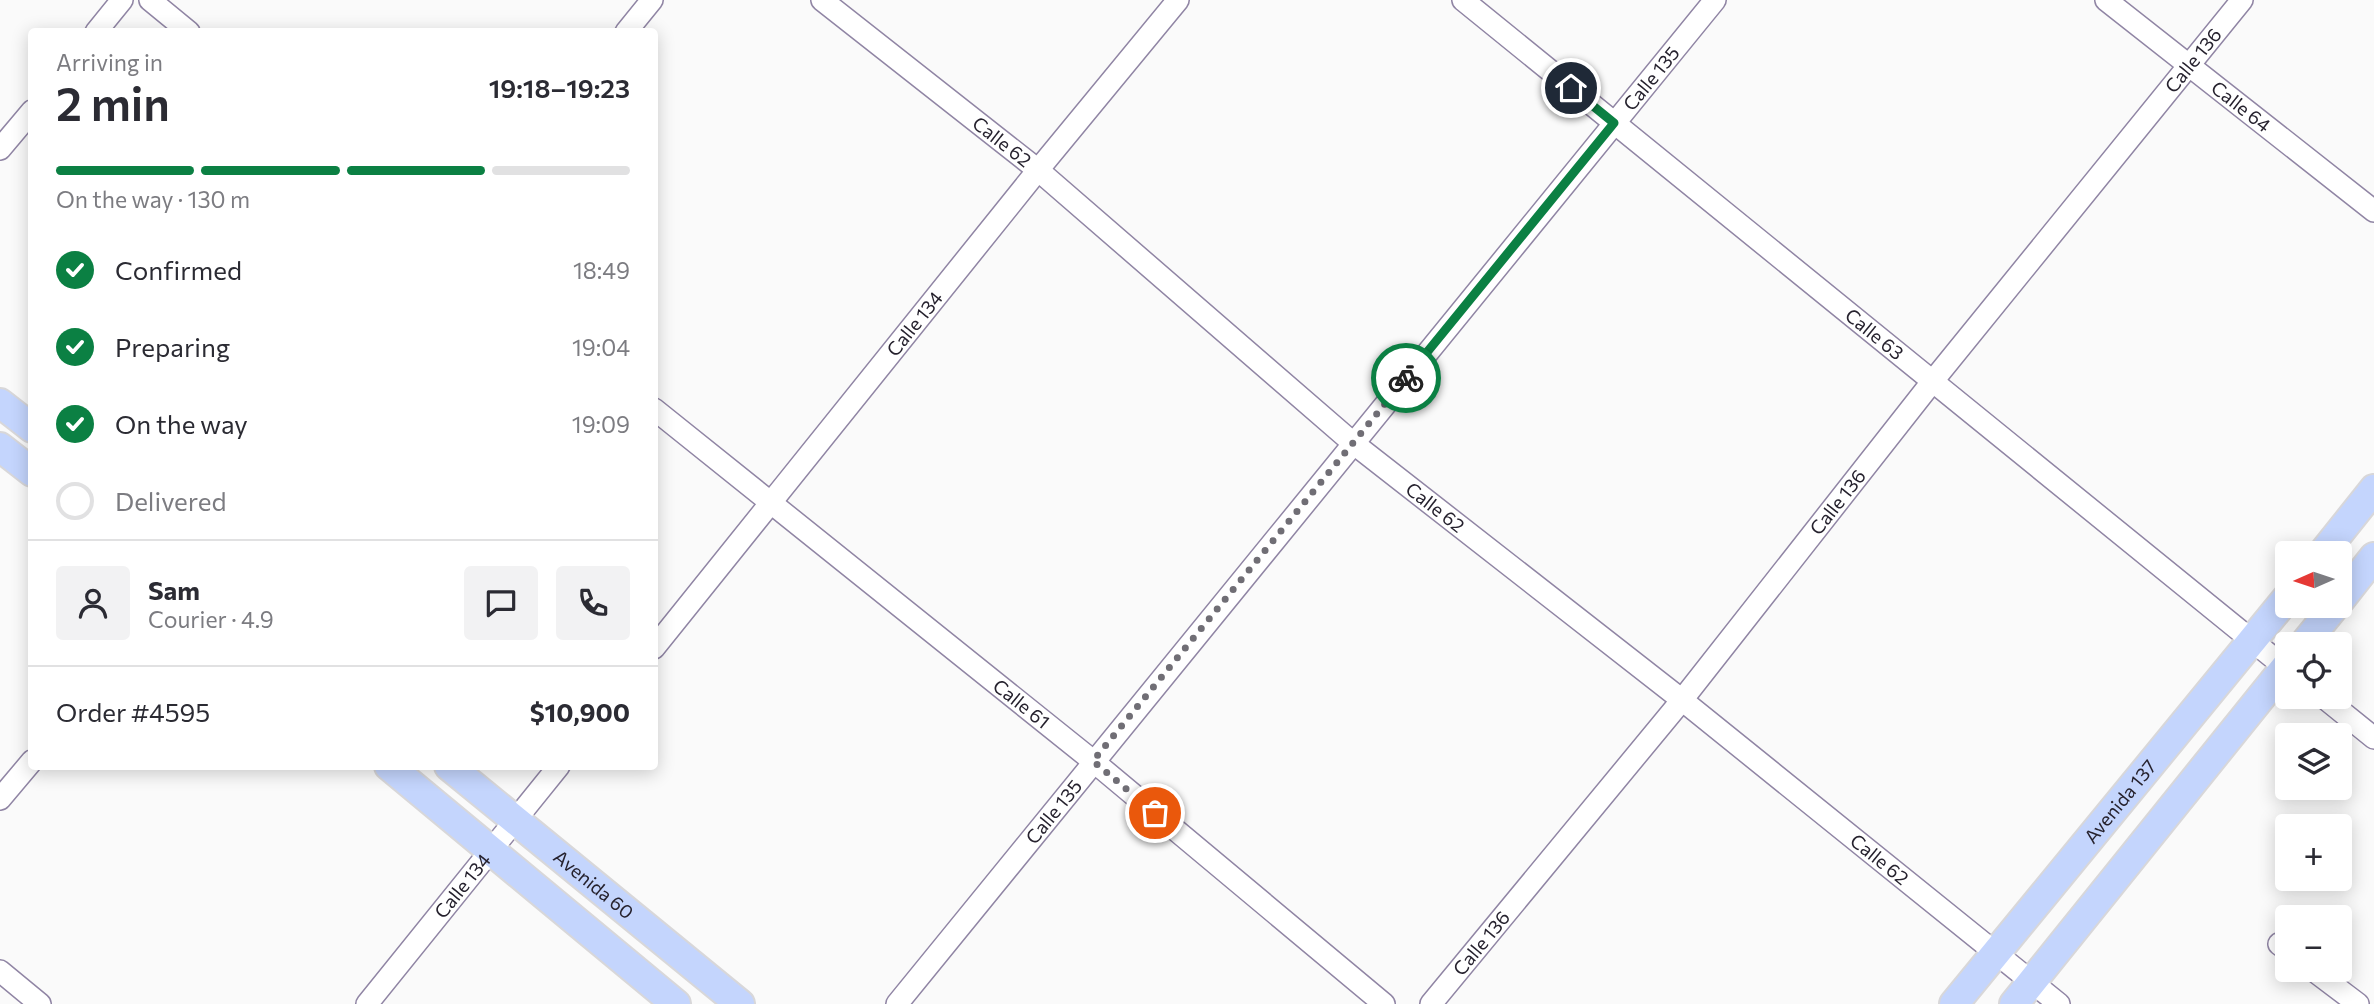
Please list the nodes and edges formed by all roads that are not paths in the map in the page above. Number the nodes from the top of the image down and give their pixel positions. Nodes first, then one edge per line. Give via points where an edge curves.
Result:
1 (122, 0) edge
2 (150, 0) edge
3 (652, 0) edge
4 (822, 0) edge
5 (1178, 0) edge
6 (1463, 0) edge
7 (1715, 0) edge
8 (2106, 0) edge
9 (2242, 0) edge
10 (99, 28) edge
11 (184, 28) edge
12 (629, 28) edge
13 (2189, 67) junction
14 (28, 116) edge
15 (1614, 123) junction
16 (0, 149) edge
17 (1038, 170) junction
18 (2374, 211) edge
19 (1932, 382) junction
20 (0, 403) edge
21 (658, 412) edge
22 (28, 425) edge
23 (1353, 443) junction
24 (0, 447) edge
25 (28, 469) edge
26 (2374, 489) edge
27 (771, 503) junction
28 (2333, 541) edge
29 (2374, 557) edge
30 (2352, 585) edge
31 (2275, 613) edge
32 (2325, 618) edge
33 (2314, 632) edge
34 (2254, 640) junction
35 (658, 643) edge
36 (2275, 657) edge
37 (2275, 682) edge
38 (1682, 700) junction
39 (2338, 709) edge
40 (2374, 738) edge
41 (1093, 761) junction
42 (28, 766) edge
43 (394, 770) edge
44 (454, 770) edge
45 (556, 770) edge
46 (0, 799) edge
47 (515, 821) junction
48 (492, 853) junction
49 (1996, 952) junction
50 (0, 971) edge
51 (2032, 982) junction
52 (2329, 982) edge
53 (40, 1004) edge
54 (367, 1004) edge
55 (676, 1004) edge
56 (740, 1004) edge
57 (897, 1004) edge
58 (1384, 1004) edge
59 (1431, 1004) edge
60 (1954, 1004) edge
61 (2014, 1004) edge
62 (2059, 1004) edge
63 (2358, 1004) edge

1 - 10 street
2 - 11 street
3 - 12 street
4 - 17 street, Calle 62
5 - 17 street, Calle 134
6 - 15 street, Calle 63
7 - 15 street, Calle 135
8 - 13 street, Calle 64
9 - 13 street, Calle 136
13 - 18 street, Calle 64
13 - 19 street, Calle 136
14 - 16 street
15 - 19 street, Calle 63
15 - 23 street, Calle 135
17 - 23 street, Calle 62
17 - 27 street, Calle 134
19 - 34 street, Calle 63
19 - 38 street, Calle 136
20 - 22 main road
21 - 27 street, Calle 61
23 - 38 street, Calle 62
23 - 41 street, Calle 135
24 - 25 main road
26 - 28 main road
27 - 35 street, Calle 134
27 - 41 street, Calle 61
29 - 30 main road
31 - 34 main road, Avenida 137
32 - 33 main road
34 - 36 street, Calle 63
34 - 49 main road, Avenida 137
37 - 51 main road
38 - 49 street, Calle 62
38 - 59 street, Calle 136
39 - 40 street
41 - 57 street, Calle 135
41 - 58 street, Calle 61
42 - 46 street
43 - 48 main road, Avenida 60
44 - 47 main road, Avenida 60
45 - 47 street, Calle 134
47 - 48 street, Calle 134
47 - 56 main road, Avenida 60
48 - 54 street, Calle 134
48 - 55 main road, Avenida 60
49 - 51 street, Calle 62
49 - 60 main road, Avenida 137
50 - 53 street
51 - 61 main road
51 - 62 street, Calle 62
52 - 63 street

